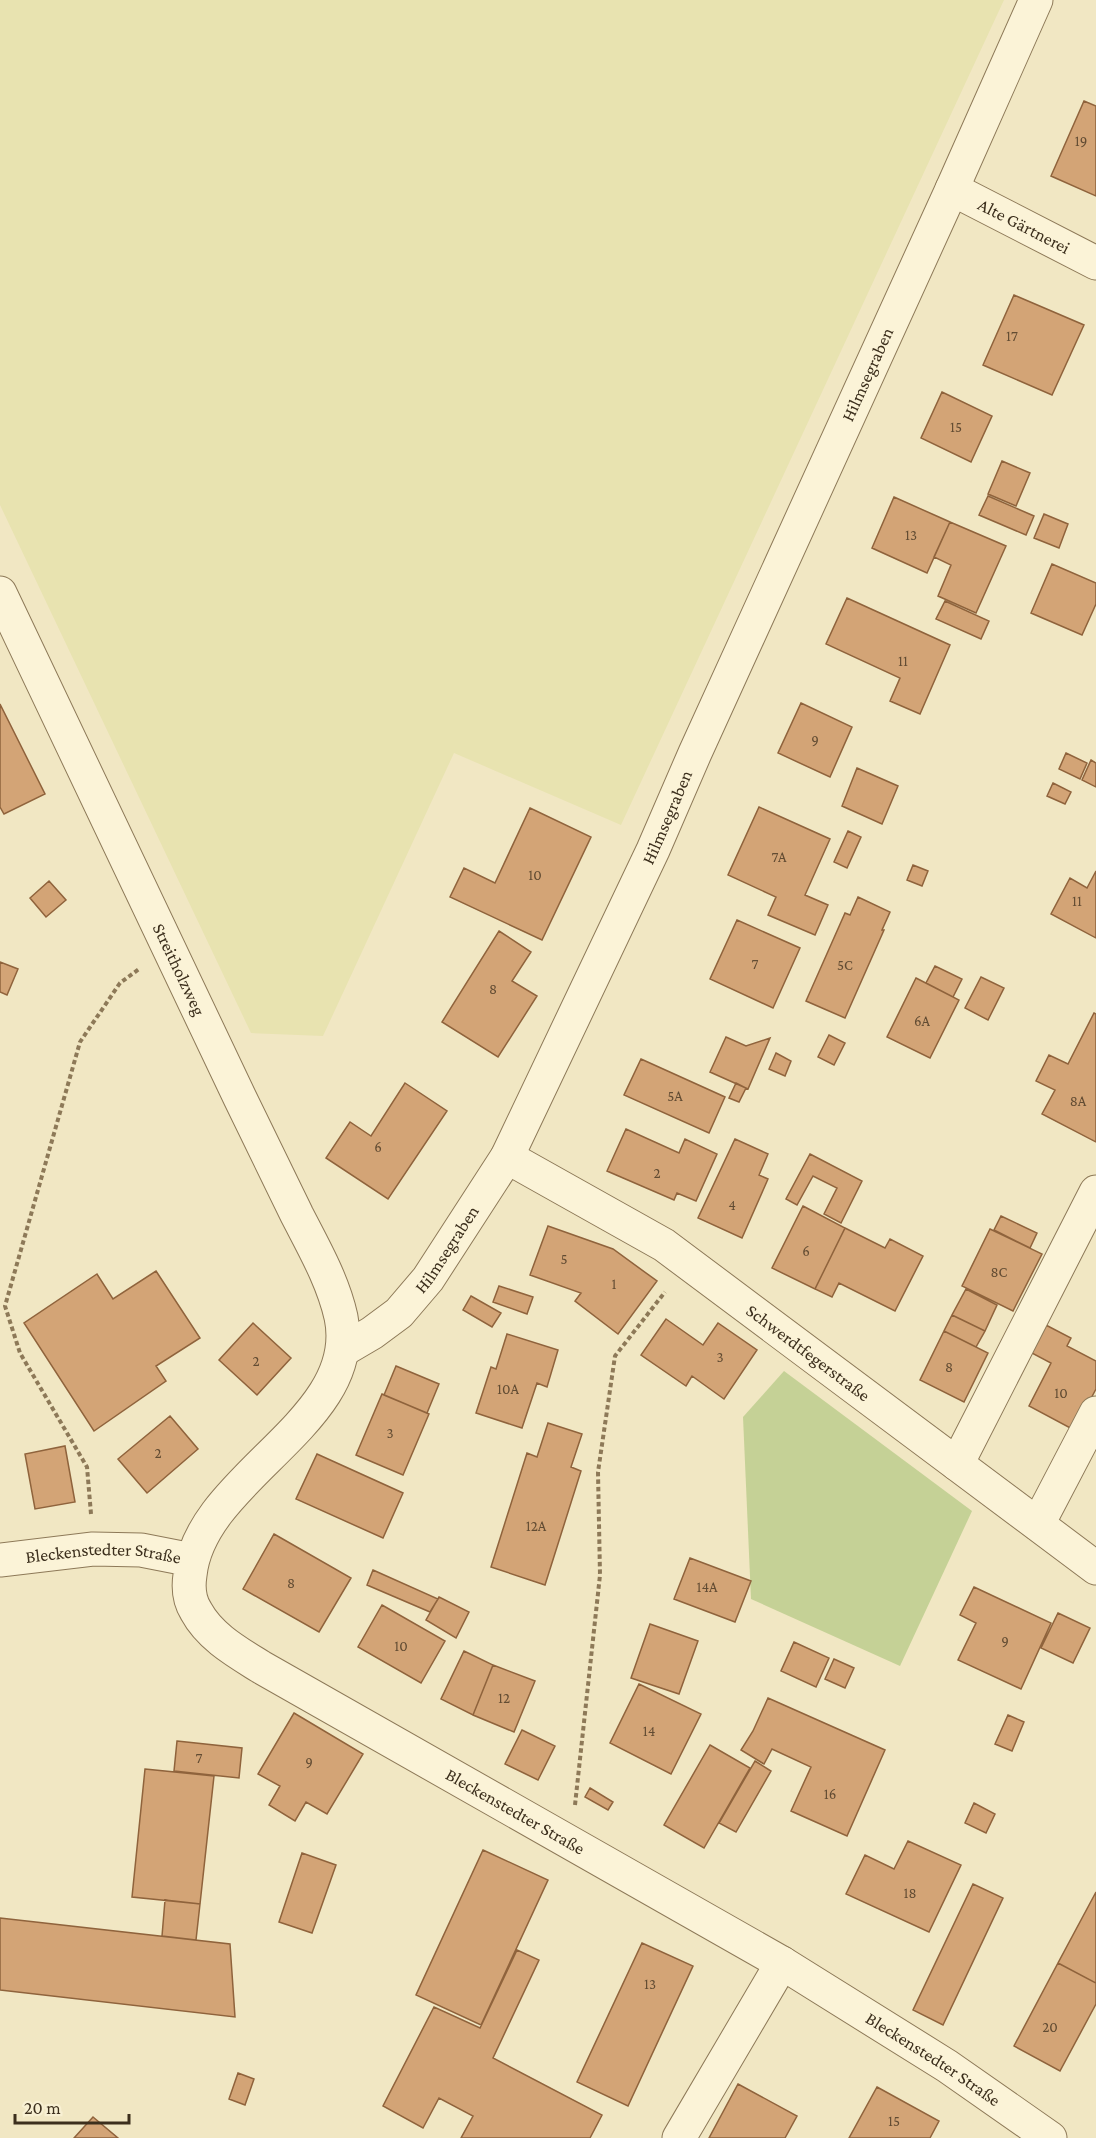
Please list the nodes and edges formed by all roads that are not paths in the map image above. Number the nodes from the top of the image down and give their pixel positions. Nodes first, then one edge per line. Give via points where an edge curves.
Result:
1 (1036, 0) edge
2 (952, 189) junction
3 (1096, 263) edge
4 (0, 593) edge
5 (507, 1156) junction
6 (1096, 1192) edge
7 (344, 1350) junction
8 (1096, 1413) edge
9 (957, 1464) junction
10 (1038, 1524) junction
11 (0, 1560) edge
12 (192, 1560) junction
13 (1096, 1568) edge
14 (782, 1963) junction
15 (679, 2138) edge
16 (1050, 2138) edge

1 - 2 street, Hilmsegraben
2 - 3 street, Alte Gärtnerei
2 - 5 street, Hilmsegraben via 653,850
4 - 7 street, Streitholzweg via 267,1156 328,1276 341,1319
5 - 7 street, Hilmsegraben via 428,1279 399,1313
5 - 9 street, Schwerdtfegerstraße via 664,1245
6 - 9 street
7 - 12 street via 319,1403 224,1505 201,1537
8 - 10 street
9 - 10 street, Schwerdtfegerstraße
10 - 13 street, Schwerdtfegerstraße
11 - 12 street, Bleckenstedter Straße via 93,1549 141,1550
12 - 14 street, Bleckenstedter Straße via 190,1597 211,1632 226,1644
14 - 15 street
14 - 16 street, Bleckenstedter Straße via 938,2060

